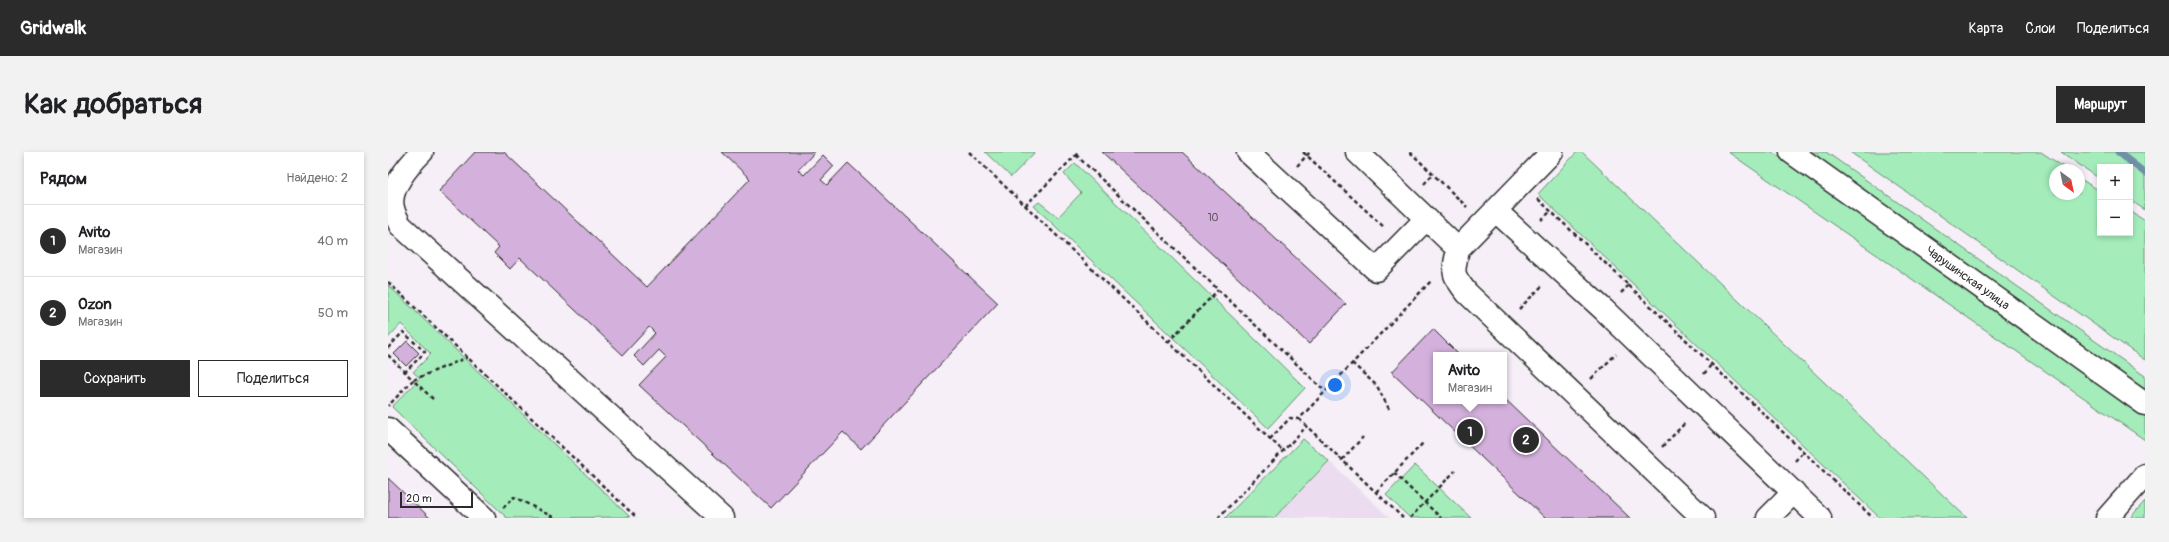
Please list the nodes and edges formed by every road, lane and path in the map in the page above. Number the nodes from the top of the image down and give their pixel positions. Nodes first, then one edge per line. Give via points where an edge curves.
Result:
1 (422, 152) edge
2 (969, 152) edge
3 (1079, 152) edge
4 (1248, 152) edge
5 (1303, 152) edge
6 (1357, 152) edge
7 (1410, 152) edge
8 (1552, 152) edge
9 (1791, 152) edge
10 (1076, 155) junction
11 (1522, 183) junction
12 (1538, 198) junction
13 (1533, 203) dead end
14 (1025, 206) junction
15 (1496, 211) junction
16 (1551, 211) junction
17 (1473, 212) dead end
18 (1426, 218) junction
19 (1533, 220) dead end
20 (1401, 244) junction
21 (1458, 249) junction
22 (388, 282) edge
23 (1439, 282) dead end
24 (1543, 285) dead end
25 (1218, 290) junction
26 (1502, 327) junction
27 (1168, 342) junction
28 (388, 348) edge
29 (1620, 350) dead end
30 (388, 355) edge
31 (468, 357) junction
32 (1352, 363) junction
33 (405, 372) junction
34 (413, 380) junction
35 (1325, 391) junction
36 (1575, 396) junction
37 (433, 399) dead end
38 (2145, 404) edge
39 (388, 406) edge
40 (1389, 409) dead end
41 (1691, 418) dead end
42 (1299, 419) junction
43 (1307, 426) junction
44 (388, 429) edge
45 (1363, 437) dead end
46 (1270, 439) junction
47 (1424, 442) dead end
48 (1283, 451) junction
49 (1342, 460) junction
50 (1646, 464) junction
51 (1455, 471) dead end
52 (1394, 473) junction
53 (2145, 476) edge
54 (1376, 492) junction
55 (1794, 492) junction
56 (514, 497) dead end
57 (1425, 503) junction
58 (484, 518) edge
59 (554, 518) edge
60 (637, 518) edge
61 (722, 518) edge
62 (1218, 518) edge
63 (1403, 518) edge
64 (1410, 518) edge
65 (1440, 518) edge
66 (1703, 518) edge
67 (1768, 518) edge
68 (1820, 518) edge
69 (1873, 518) edge
70 (2107, 518) edge

1 - 61 street via 396,185 392,207 400,225
2 - 14 path
3 - 10 path
4 - 20 street via 1376,270
5 - 20 path
6 - 18 street
7 - 17 path
8 - 11 street
9 - 38 street, Чарушинская улица
10 - 14 path
10 - 25 path
11 - 12 path
11 - 15 street
12 - 13 path
12 - 16 path
14 - 27 path
15 - 21 street
15 - 55 street via 1604,310
16 - 19 path via 1540,220
16 - 69 path
18 - 20 street
18 - 21 street
21 - 26 street via 1454,277
22 - 31 path
23 - 32 path via 1434,278
24 - 26 path
25 - 27 path
25 - 35 path
26 - 36 street
27 - 46 path
28 - 33 path via 404,332 425,352
29 - 36 path
30 - 33 path
31 - 34 path
31 - 60 path
32 - 35 path
32 - 40 path via 1377,386
33 - 34 path
34 - 37 path
34 - 39 path
35 - 42 path
36 - 50 street
41 - 50 path
42 - 43 path
42 - 46 path via 1290,418
43 - 48 path
43 - 49 path
44 - 58 street
45 - 49 path
46 - 48 path
47 - 52 path
48 - 62 path
49 - 54 path
50 - 66 street
51 - 57 path
52 - 54 path
52 - 57 path
53 - 70 street
54 - 63 path
55 - 67 street
55 - 68 street
56 - 59 path
57 - 64 path
57 - 65 path

